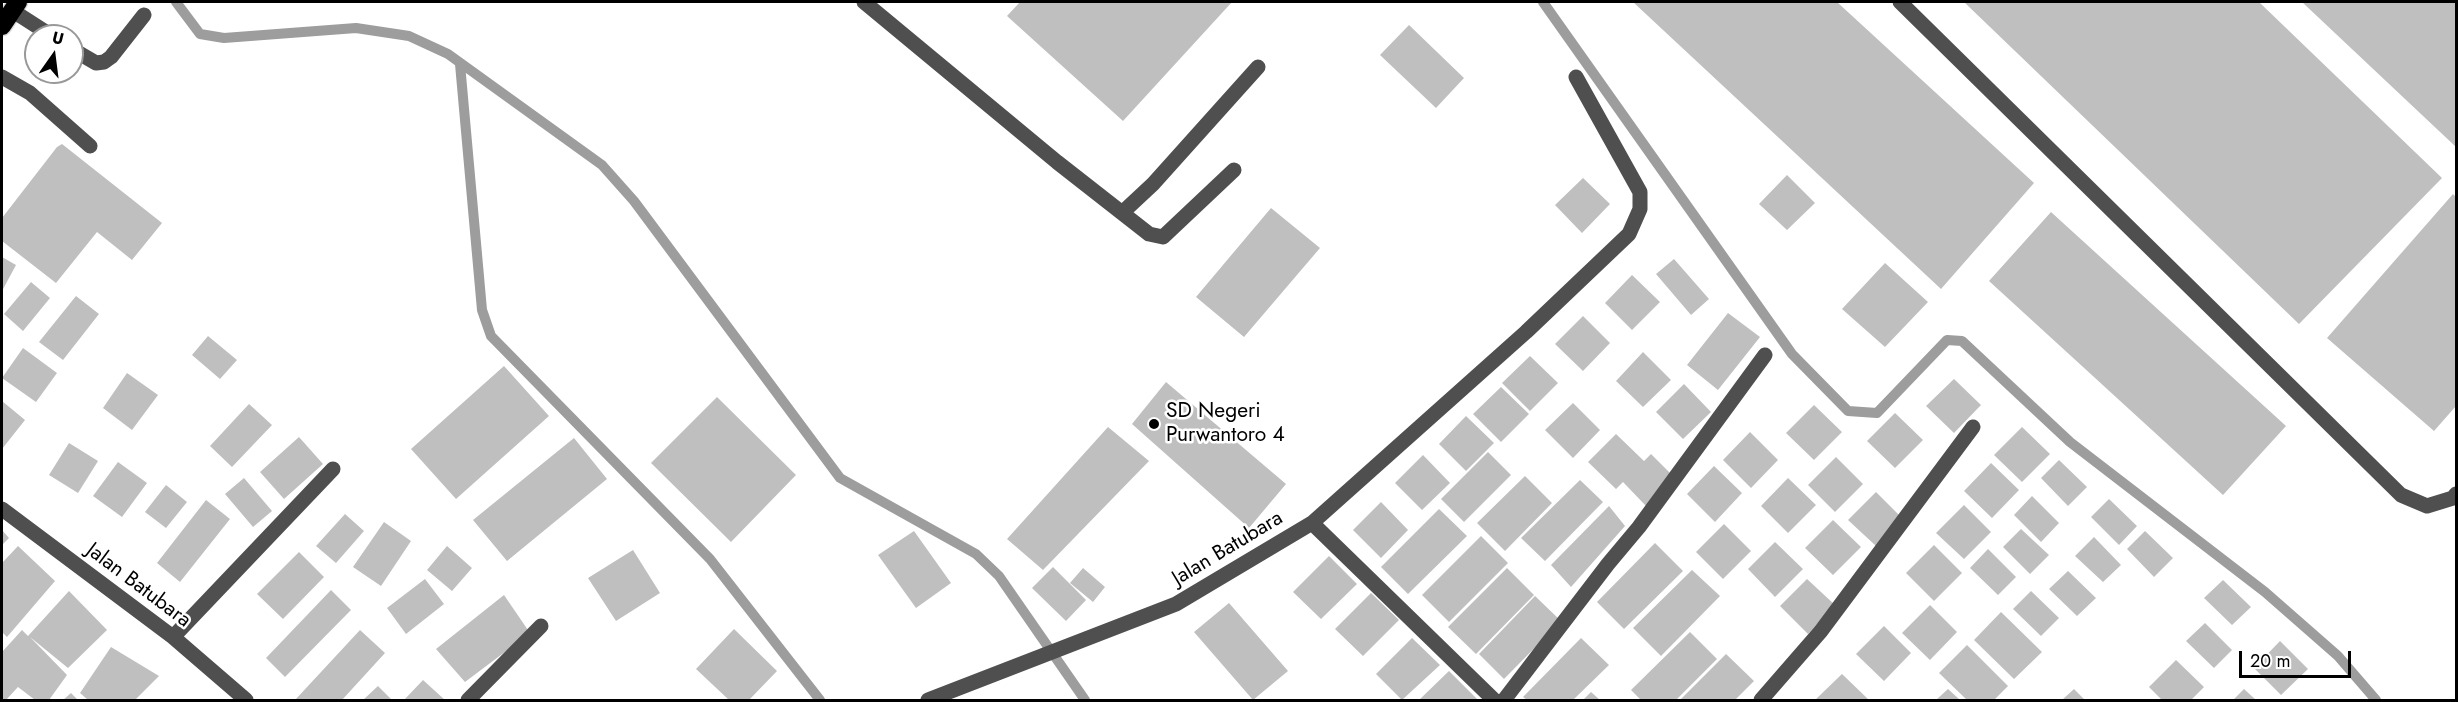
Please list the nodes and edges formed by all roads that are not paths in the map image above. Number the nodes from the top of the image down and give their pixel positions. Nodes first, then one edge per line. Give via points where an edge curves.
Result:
1 (864, 2) edge
2 (1900, 2) edge
3 (15, 6) edge
4 (144, 15) dead end
5 (37, 24) edge
6 (2, 26) edge
7 (84, 56) edge
8 (1258, 67) dead end
9 (2, 77) edge
10 (1576, 77) dead end
11 (90, 146) dead end
12 (1234, 170) dead end
13 (1124, 212) junction
14 (1765, 355) dead end
15 (1973, 427) dead end
16 (333, 469) dead end
17 (2457, 494) edge
18 (2, 509) edge
19 (1312, 523) junction
20 (541, 626) dead end
21 (173, 637) junction
22 (246, 700) edge
23 (468, 700) edge
24 (928, 700) edge
25 (1494, 700) edge
26 (1504, 700) edge
27 (1761, 700) edge

1 - 13 street via 1057,162
2 - 17 street via 2401,495 2427,506
3 - 5 street
3 - 6 highway
4 - 7 street via 104,62 96,63
8 - 13 street
9 - 11 street via 30,93
10 - 19 street via 1640,192 1640,209 1629,234 1526,332
12 - 13 street via 1162,237 1149,234
14 - 26 street via 1639,527
15 - 27 street via 1821,631
16 - 21 street
18 - 21 street, Jalan Batubara
19 - 24 street, Jalan Batubara via 1176,604
19 - 25 street, Jalan Batubara
20 - 23 street
21 - 22 street, Jalan Batubara

